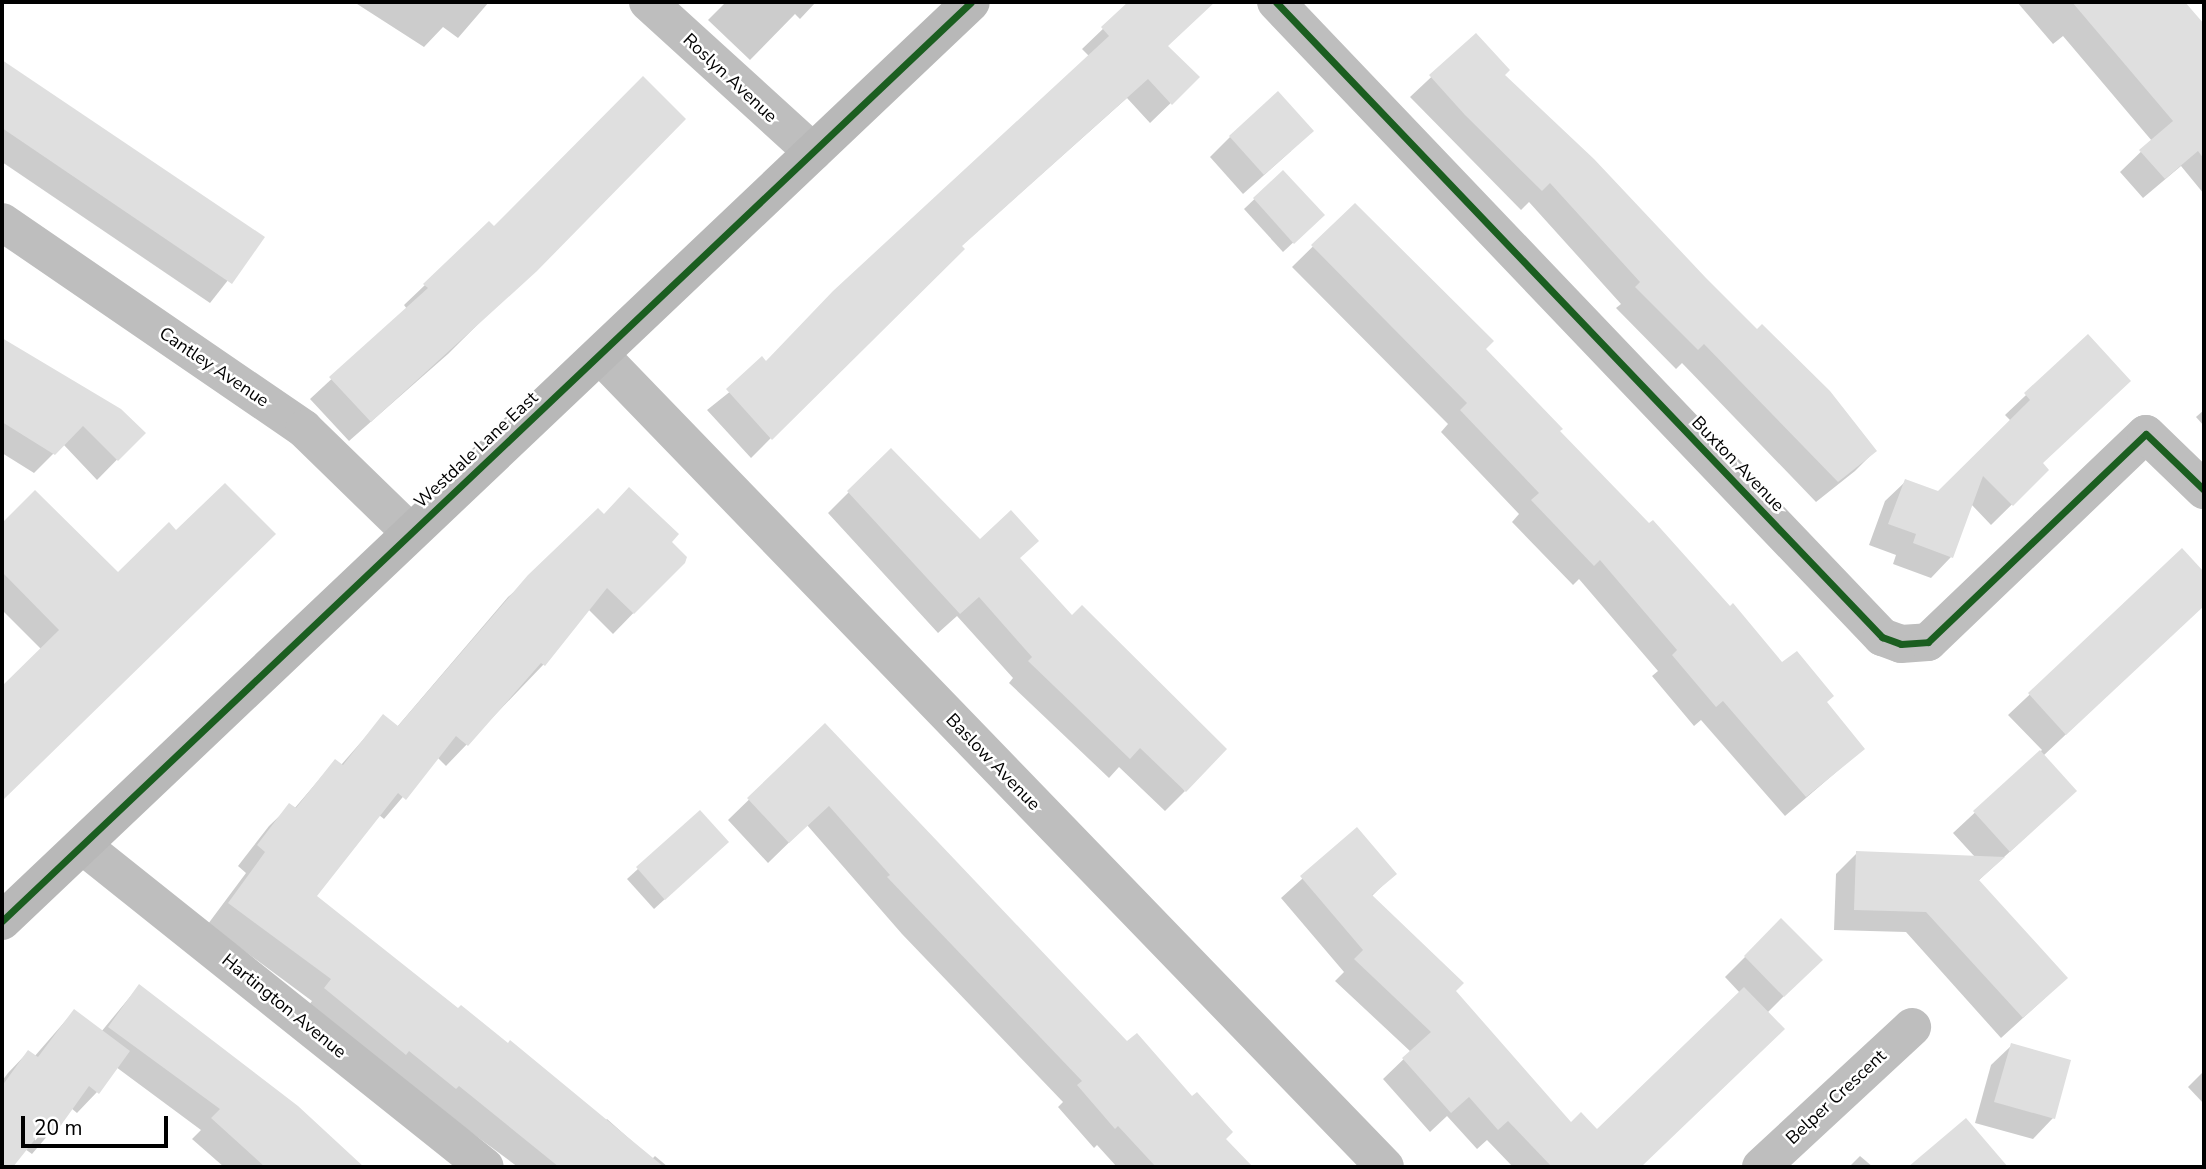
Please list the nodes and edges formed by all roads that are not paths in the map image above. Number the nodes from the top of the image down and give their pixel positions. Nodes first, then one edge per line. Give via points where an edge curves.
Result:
1 (648, 2) edge
2 (971, 2) edge
3 (1276, 2) edge
4 (813, 152) junction
5 (2, 222) edge
6 (601, 356) junction
7 (2204, 490) edge
8 (410, 532) junction
9 (83, 846) junction
10 (2, 920) edge
11 (1912, 1027) dead end
12 (485, 1167) edge
13 (1385, 1167) edge
14 (1760, 1167) edge

1 - 4 street, Roslyn Avenue
2 - 4 street, Westdale Lane East
3 - 7 street, Buxton Avenue via 1882,637 1901,644 1927,642 2146,434
4 - 6 street, Westdale Lane East
5 - 8 street, Cantley Avenue via 304,429
6 - 8 street, Westdale Lane East
6 - 13 street, Baslow Avenue
8 - 9 street, Westdale Lane East
9 - 10 street, Westdale Lane East
9 - 12 street, Hartington Avenue
11 - 14 street, Belper Crescent

